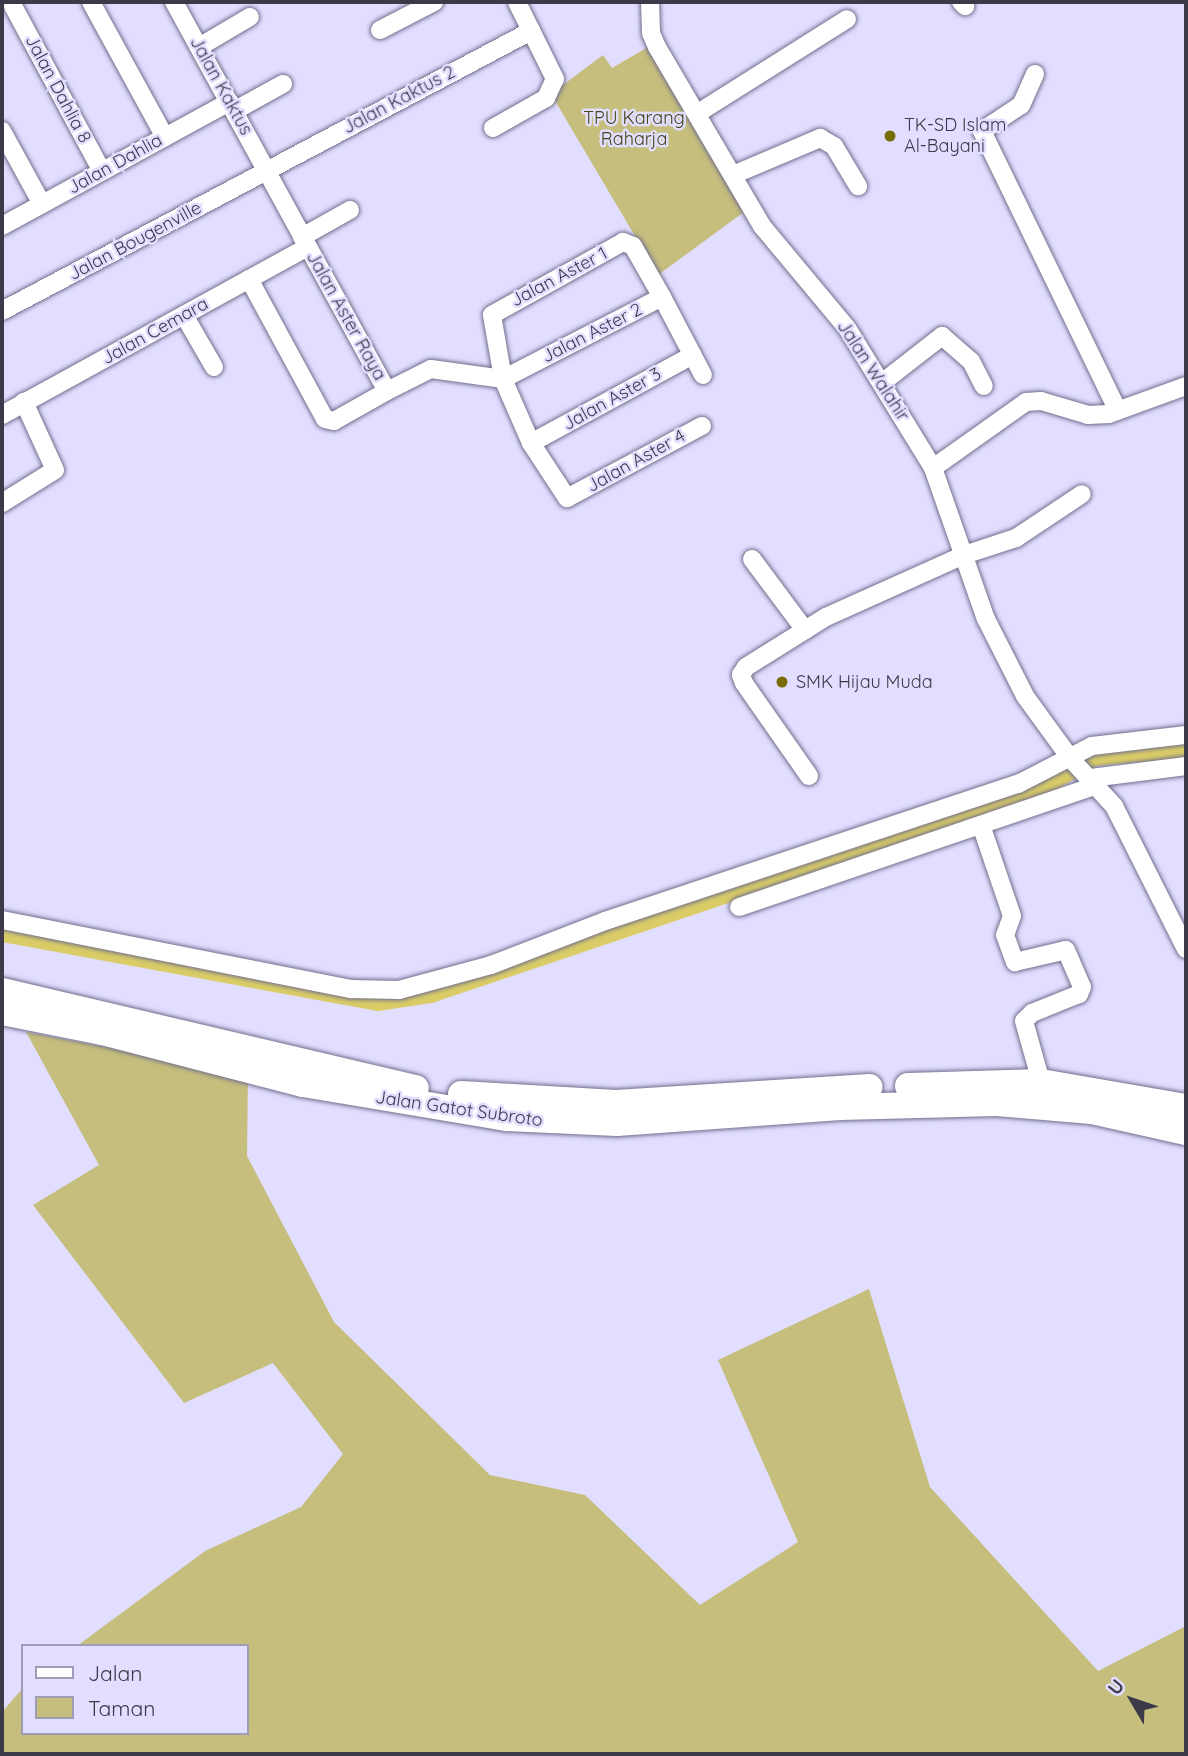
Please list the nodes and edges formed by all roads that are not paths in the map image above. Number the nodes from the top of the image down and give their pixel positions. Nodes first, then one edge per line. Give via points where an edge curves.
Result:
1 (91, 2) edge
2 (174, 2) edge
3 (434, 2) edge
4 (517, 2) edge
5 (650, 2) edge
6 (12, 7) edge
7 (250, 17) dead end
8 (847, 19) dead end
9 (380, 30) dead end
10 (531, 31) junction
11 (199, 47) junction
12 (1035, 74) dead end
13 (283, 84) dead end
14 (231, 106) junction
15 (698, 113) junction
16 (492, 128) dead end
17 (2, 131) edge
18 (165, 136) junction
19 (268, 170) junction
20 (102, 171) junction
21 (733, 175) junction
22 (858, 186) dead end
23 (42, 204) junction
24 (350, 210) dead end
25 (2, 226) edge
26 (305, 242) junction
27 (249, 279) junction
28 (662, 297) junction
29 (2, 312) edge
30 (184, 315) junction
31 (693, 355) junction
32 (214, 367) dead end
33 (703, 375) dead end
34 (503, 379) junction
35 (883, 382) junction
36 (984, 386) dead end
37 (1186, 386) edge
38 (387, 391) junction
39 (24, 402) junction
40 (1118, 411) junction
41 (2, 415) edge
42 (702, 426) dead end
43 (531, 443) junction
44 (933, 468) junction
45 (1082, 494) dead end
46 (2, 503) edge
47 (964, 555) junction
48 (752, 559) dead end
49 (805, 629) junction
50 (1186, 735) edge
51 (1071, 759) junction
52 (1186, 766) edge
53 (809, 776) dead end
54 (1092, 779) junction
55 (1024, 797) junction
56 (953, 822) junction
57 (981, 825) junction
58 (740, 907) dead end
59 (2, 920) edge
60 (1186, 949) edge
61 (2, 991) edge
62 (2, 1012) edge
63 (1041, 1082) junction
64 (923, 1094) junction
65 (1186, 1107) edge
66 (1186, 1132) edge

1 - 18 street
2 - 11 street, Jalan Kaktus
3 - 9 street
4 - 10 street
5 - 15 street, Jalan Walahir via 651,33
6 - 20 street, Jalan Dahlia 8
7 - 11 street
8 - 15 street
10 - 16 street via 555,79 546,98
10 - 19 street, Jalan Kaktus 2
11 - 14 street, Jalan Kaktus
12 - 40 street via 1021,106 982,131
13 - 14 street, Jalan Dahlia
14 - 18 street, Jalan Dahlia
14 - 19 street, Jalan Kaktus
15 - 21 street, Jalan Walahir
17 - 23 street
18 - 20 street, Jalan Dahlia
19 - 26 street, Jalan Aster Raya
19 - 29 street, Jalan Bougenville
20 - 23 street, Jalan Dahlia
21 - 22 street via 820,138 834,145
21 - 35 street, Jalan Walahir via 783,256 847,328
23 - 25 street, Jalan Dahlia
24 - 26 street, Jalan Cemara
26 - 27 street, Jalan Cemara
26 - 38 street, Jalan Aster Raya
27 - 30 street, Jalan Cemara
27 - 38 street via 325,419 334,421
28 - 31 street, Jalan Aster 2
28 - 34 street, Jalan Aster 2
28 - 34 street, Jalan Aster 1 via 633,246 623,242 492,315
30 - 32 street
30 - 39 street, Jalan Cemara
31 - 33 street, Jalan Aster 2
31 - 43 street, Jalan Aster 3
34 - 38 street, Jalan Aster Raya via 431,369
34 - 43 street
35 - 36 street via 942,336 971,361
35 - 44 street, Jalan Walahir
37 - 40 street
39 - 41 street, Jalan Cemara
39 - 46 street via 55,470
40 - 44 street via 1088,415 1041,401 1026,402
42 - 43 street, Jalan Aster 4 via 571,497 564,496
44 - 47 street, Jalan Walahir
45 - 47 street via 1016,538
47 - 49 street
47 - 51 street, Jalan Walahir via 986,619 1025,696
48 - 49 street
49 - 53 street via 750,664 741,675
50 - 51 street via 1092,746
51 - 54 street, Jalan Walahir
51 - 55 street
52 - 54 street
54 - 55 street
54 - 60 street, Jalan Walahir via 1130,836
55 - 56 street
55 - 57 street
56 - 57 street
56 - 58 street
56 - 59 street via 606,921 491,965 399,990 351,989
57 - 63 street via 1011,914 1005,935 1015,962 1066,950 1082,987 1079,995 1032,1013 1024,1021
61 - 64 highway, Jalan Gatot Subroto via 394,1084 485,1097 616,1103
62 - 64 highway, Jalan Gatot Subroto via 102,1032 303,1084 508,1118 617,1123
63 - 64 highway
63 - 65 highway
64 - 66 highway via 1065,1107

